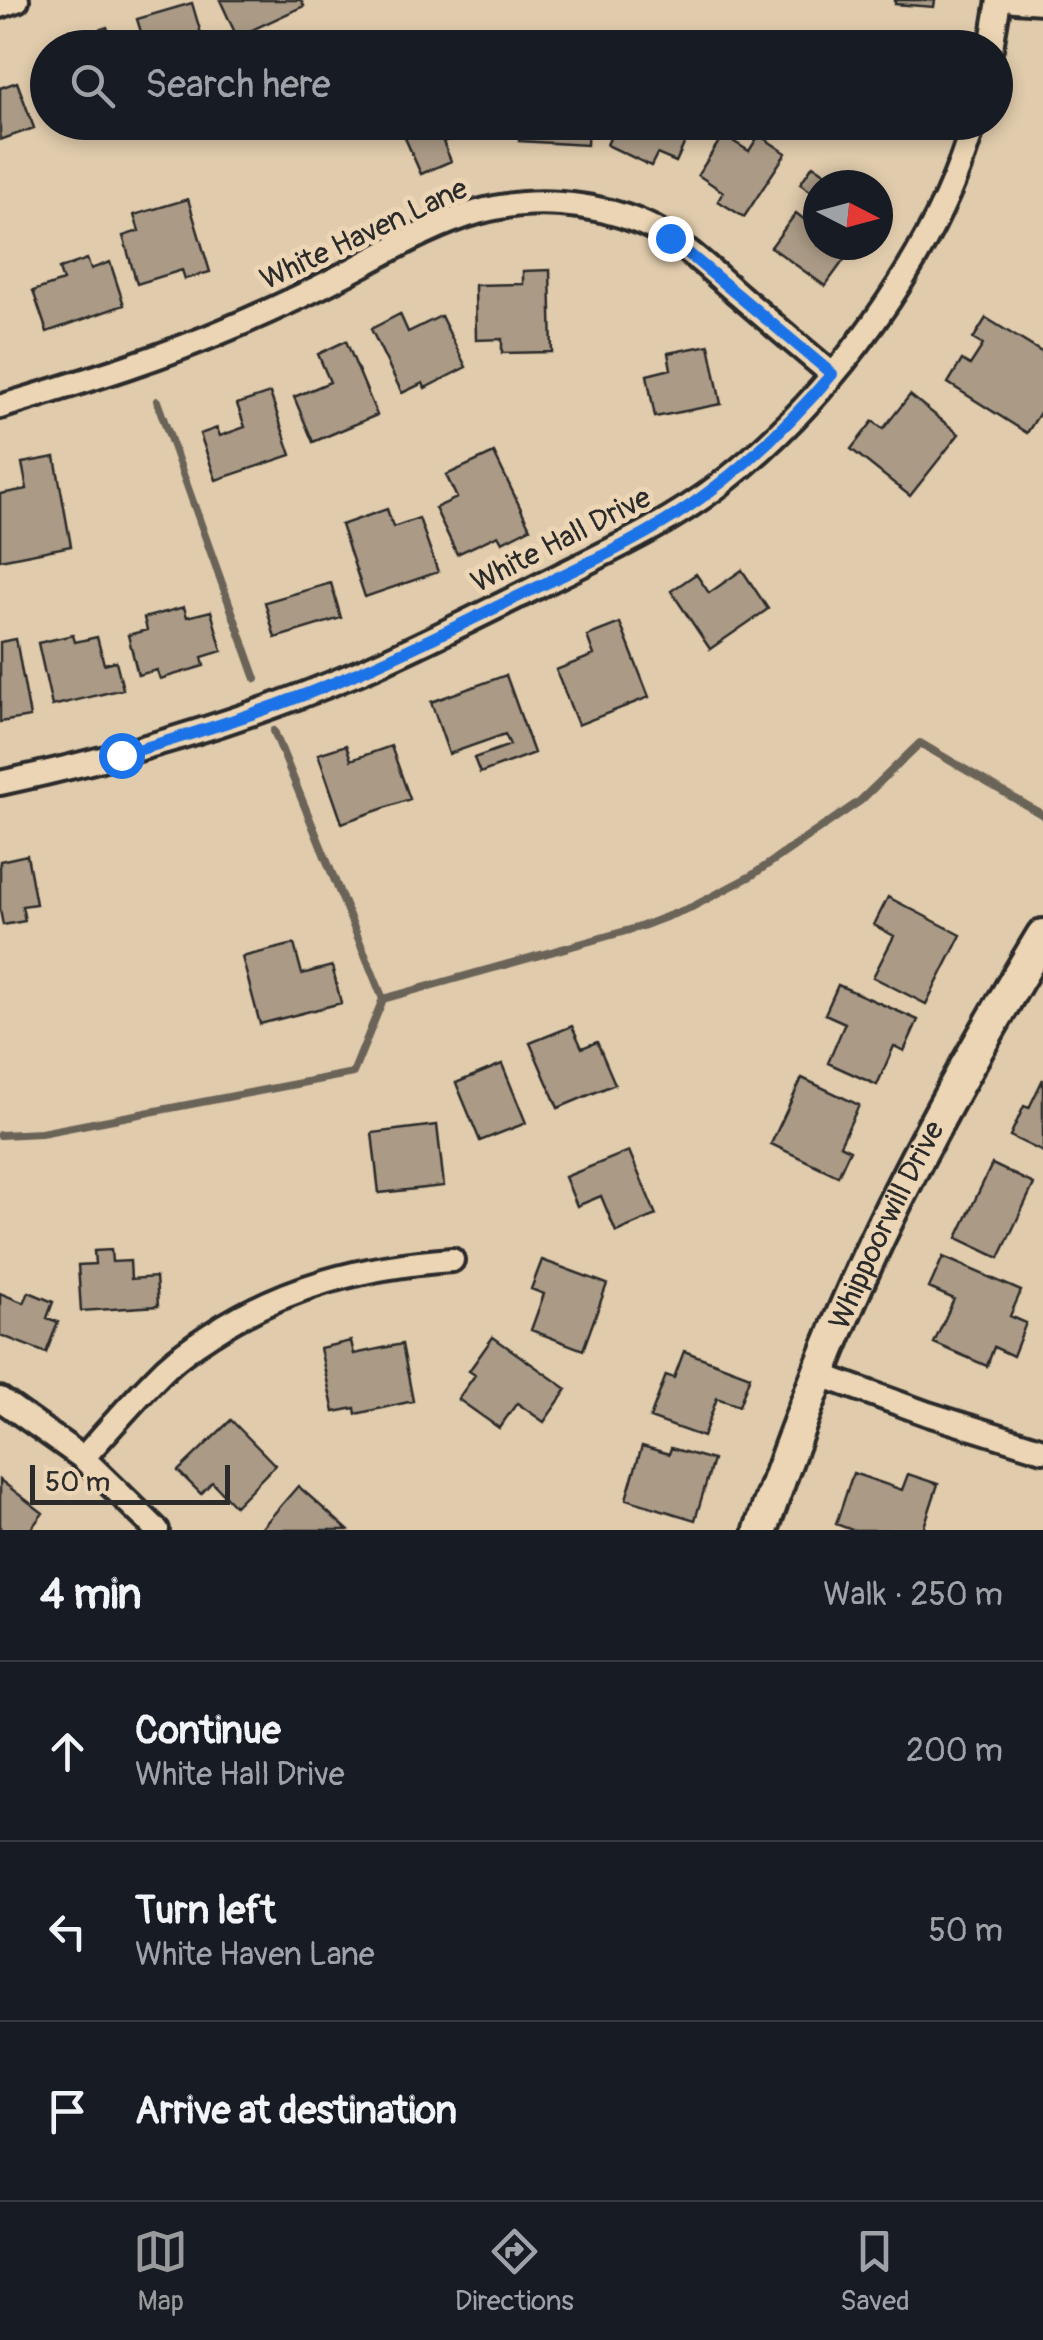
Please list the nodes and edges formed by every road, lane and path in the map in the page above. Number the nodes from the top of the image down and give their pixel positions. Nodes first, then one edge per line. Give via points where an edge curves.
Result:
1 (16, 0) edge
2 (999, 0) edge
3 (1015, 0) edge
4 (1043, 2) edge
5 (0, 6) edge
6 (994, 30) edge
7 (968, 140) edge
8 (832, 374) junction
9 (0, 407) edge
10 (0, 783) edge
11 (1043, 936) edge
12 (452, 1260) dead end
13 (818, 1374) junction
14 (0, 1399) edge
15 (1043, 1450) edge
16 (82, 1458) junction
17 (157, 1530) edge
18 (761, 1530) edge

1 - 5 street
2 - 6 street
3 - 4 street
7 - 8 street, White Hall Drive via 931,230
8 - 9 street, White Haven Lane via 655,229 593,208 519,204 454,221 194,343
8 - 10 street, White Hall Drive via 775,436 698,500 464,623 361,672 218,725
11 - 13 street, Whippoorwill Drive via 918,1156
12 - 16 street via 340,1276 264,1304 169,1365
13 - 15 street
13 - 18 street, Whippoorwill Drive
14 - 16 street
16 - 17 street

